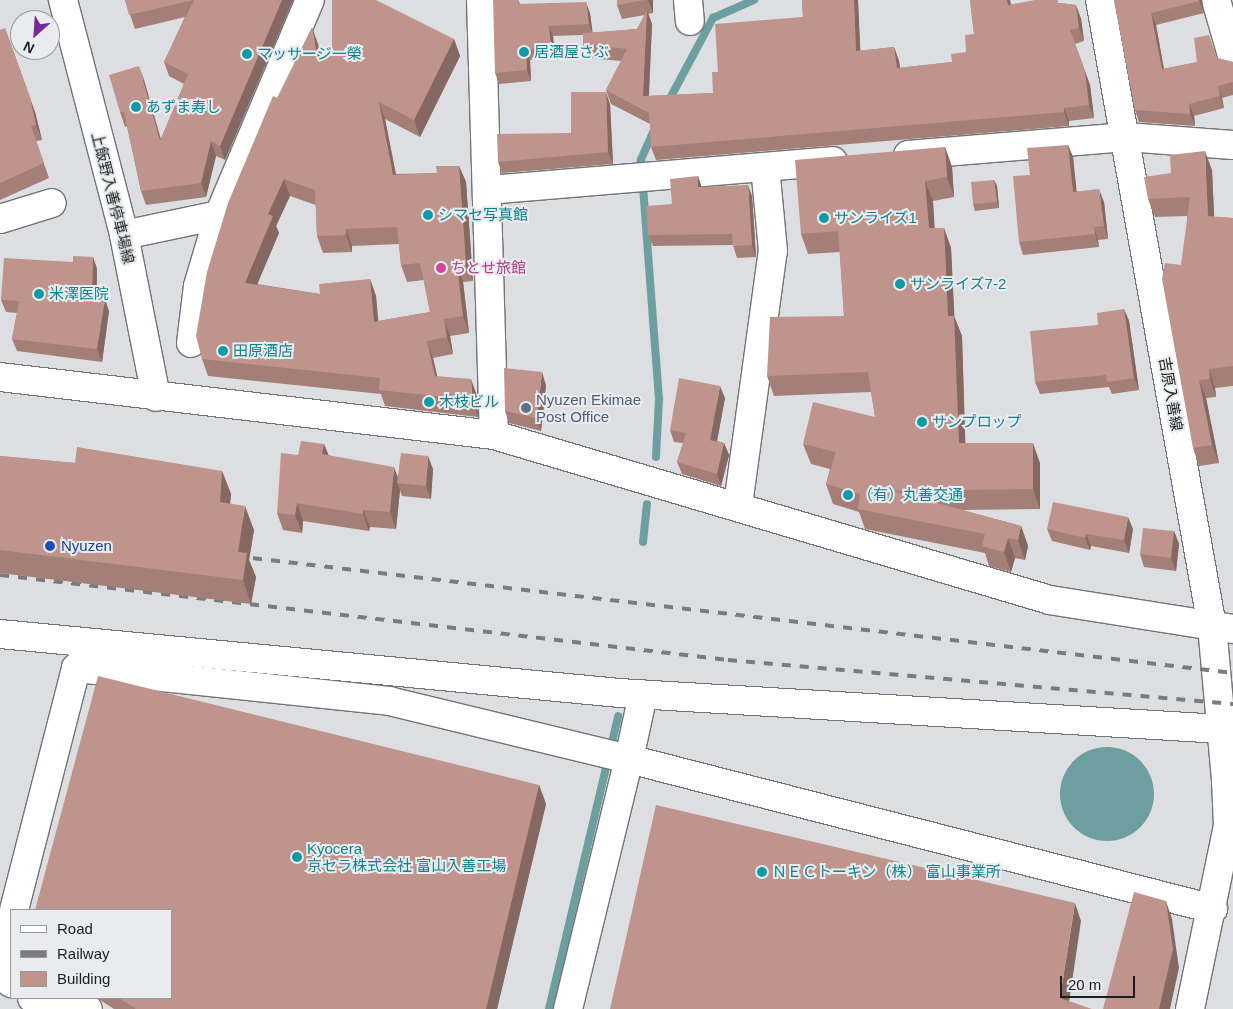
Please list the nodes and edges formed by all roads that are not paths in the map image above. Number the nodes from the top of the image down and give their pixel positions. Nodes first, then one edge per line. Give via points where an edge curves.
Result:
1 (63, 0) edge
2 (310, 0) edge
3 (481, 0) edge
4 (1100, 0) edge
5 (1216, 0) edge
6 (1233, 59) edge
7 (1126, 137) junction
8 (1233, 145) edge
9 (765, 167) junction
10 (489, 190) junction
11 (52, 204) dead end
12 (219, 215) junction
13 (0, 219) edge
14 (124, 235) junction
15 (191, 342) dead end
16 (0, 377) edge
17 (156, 397) junction
18 (494, 435) junction
19 (738, 505) junction
20 (1222, 628) edge
21 (0, 634) edge
22 (643, 694) junction
23 (1222, 729) junction
24 (629, 759) junction
25 (1230, 784) edge
26 (14, 909) edge
27 (1213, 909) junction
28 (10, 924) edge
29 (10, 959) edge
30 (34, 999) edge
31 (72, 999) edge
32 (49, 1009) edge
33 (88, 1009) edge
34 (568, 1009) edge
35 (1190, 1009) edge

1 - 14 street, 上飯野入善停車場線
2 - 12 street
3 - 10 street
4 - 7 street, 吉原入善線
5 - 6 street
7 - 8 street
7 - 9 street
7 - 20 street, 吉原入善線
9 - 10 street
9 - 19 street via 773,251
10 - 18 street
11 - 13 street
12 - 14 street
12 - 15 street via 198,286
14 - 17 street, 上飯野入善停車場線
16 - 17 street
17 - 18 street
18 - 19 street
19 - 20 street via 1050,600
20 - 23 street, 吉原入善線
21 - 22 street
22 - 23 street
22 - 24 street
23 - 25 street, 吉原入善線
24 - 26 street via 389,701 76,668
24 - 27 street
24 - 34 street
25 - 27 street, 吉原入善線 via 1228,826
27 - 35 street, 吉原入善線
28 - 29 street via 2,954
30 - 32 street
31 - 33 street

